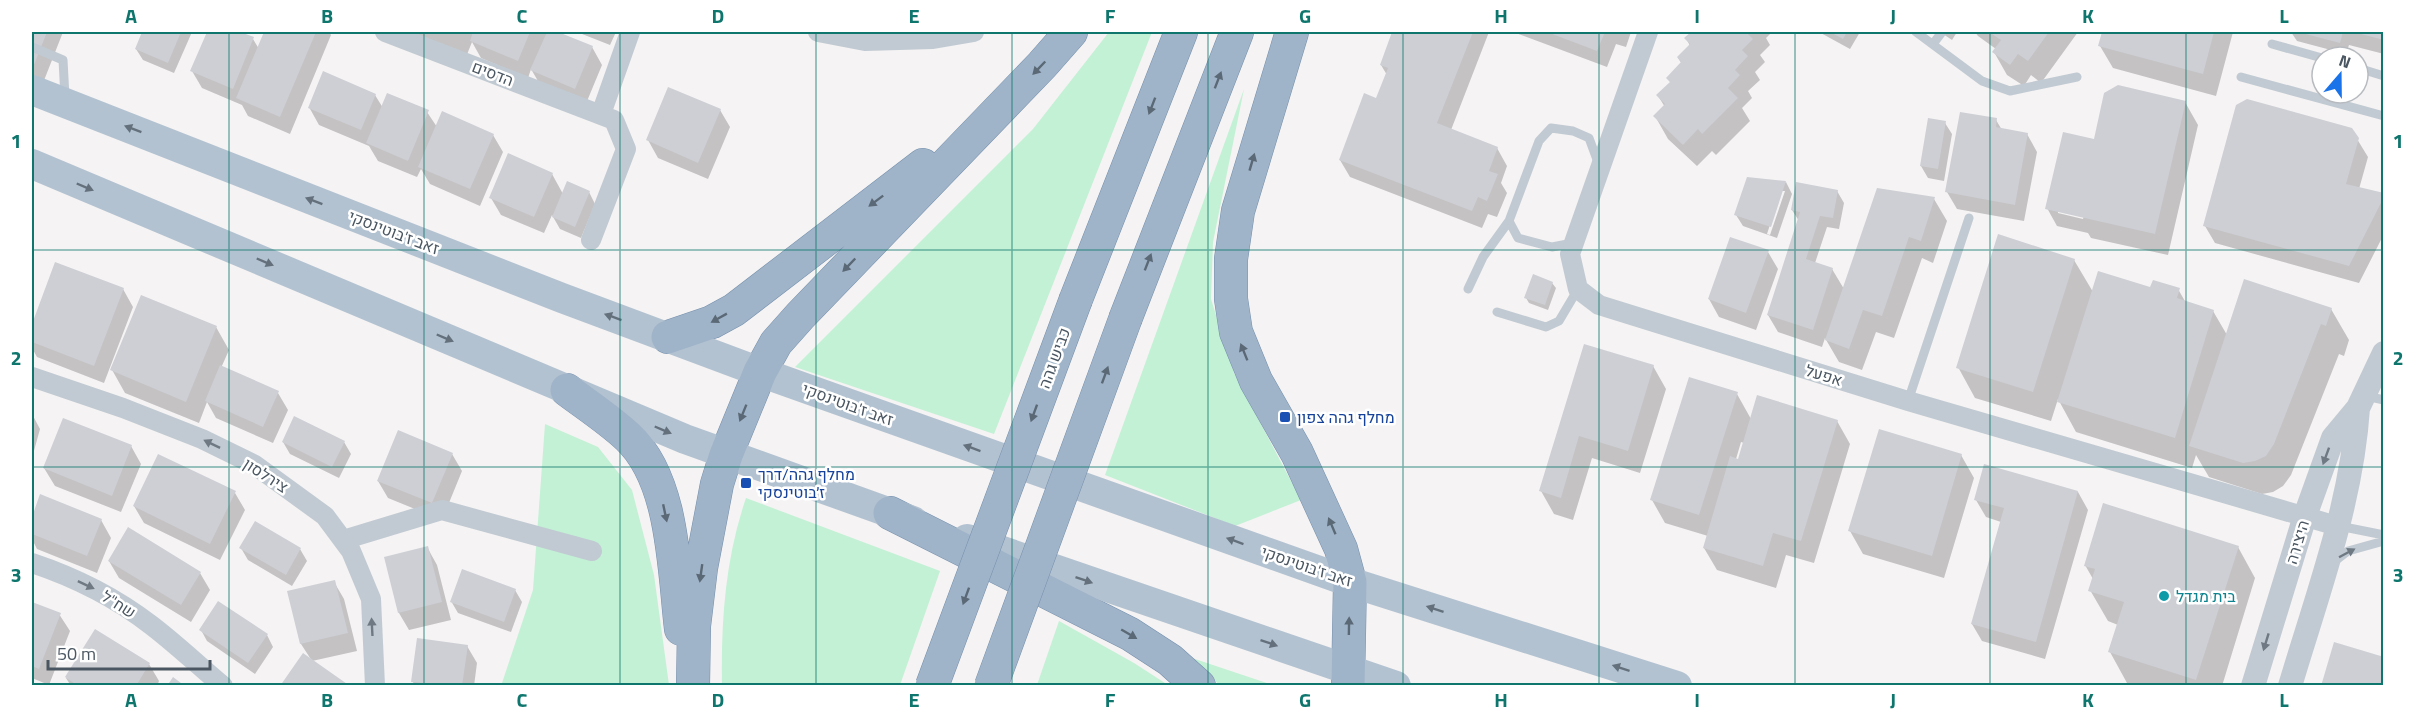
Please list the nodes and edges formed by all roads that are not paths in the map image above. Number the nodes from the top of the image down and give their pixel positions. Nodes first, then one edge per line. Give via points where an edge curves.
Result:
1 (385, 32) edge
2 (630, 32) edge
3 (818, 32) edge
4 (974, 32) edge
5 (1071, 32) edge
6 (1181, 32) edge
7 (1236, 32) edge
8 (1292, 32) edge
9 (1648, 32) edge
10 (1916, 32) edge
11 (1942, 32) edge
12 (1933, 44) junction
13 (2272, 44) dead end
14 (32, 47) edge
15 (2310, 55) edge
16 (2077, 77) dead end
17 (2241, 77) dead end
18 (32, 90) edge
19 (65, 102) junction
20 (1005, 102) junction
21 (600, 114) junction
22 (2384, 116) edge
23 (32, 164) edge
24 (1600, 167) junction
25 (1969, 218) dead end
26 (1509, 221) junction
27 (591, 240) dead end
28 (1574, 242) junction
29 (1468, 289) dead end
30 (1578, 289) junction
31 (1497, 312) dead end
32 (668, 337) junction
33 (2384, 352) edge
34 (760, 372) junction
35 (32, 377) edge
36 (567, 390) junction
37 (1908, 401) junction
38 (2368, 401) edge
39 (726, 455) junction
40 (1062, 489) junction
41 (890, 513) junction
42 (2304, 516) junction
43 (2337, 526) junction
44 (2384, 535) edge
45 (343, 540) junction
46 (2384, 541) edge
47 (592, 551) dead end
48 (32, 563) edge
49 (2322, 580) junction
50 (1350, 582) junction
51 (1348, 678) edge
52 (223, 686) edge
53 (375, 686) edge
54 (688, 686) edge
55 (693, 686) edge
56 (932, 686) edge
57 (991, 686) edge
58 (1011, 686) edge
59 (1198, 686) edge
60 (1396, 686) edge
61 (1677, 686) edge
62 (2253, 686) edge
63 (2290, 686) edge

1 - 21 street, הדסים
2 - 21 street
3 - 4 street via 865,41 933,39
5 -> 20 highway
6 -> 56 highway, כביש גהה, bridge via 1076,299
40 -> 7 highway, bridge
50 -> 8 highway via 1328,516 1256,381 1236,332 1231,299 1231,259 1238,211
9 - 24 street
10 - 12 lane
11 - 12 lane
12 - 16 lane via 1982,81 2010,91
13 - 15 lane
14 - 19 lane via 63,60
17 - 22 lane
18 - 19 main road, זאב ז'בוטינסקי
32 -> 19 main road, זאב ז'בוטינסקי
20 -> 32 highway via 734,310
20 -> 34 highway via 800,316 777,343
21 - 27 street, הדסים via 614,120 626,149
23 -> 36 main road
24 - 26 lane via 1589,138 1551,128 1539,141
24 - 28 street
25 - 37 lane
26 - 28 lane via 1518,238 1552,247
26 - 29 lane via 1483,258
28 - 30 street via 1570,255
30 - 31 lane via 1558,321 1546,327
30 - 37 street, אפעל via 1599,305
32 - 34 main road, זאב ז'בוטינסקי
33 - 38 street, היצירה
34 -> 39 highway
50 -> 34 main road, זאב ז'בוטינסקי
45 -> 35 street, צירלסון via 325,516 255,465 202,439
36 -> 39 main road
36 -> 54 highway via 629,438 655,477 671,544
37 - 42 street, אפעל
38 -> 42 street, היצירה via 2333,438
38 - 43 street, היצירה
39 - 41 main road
39 -> 55 highway via 701,568 694,626
40 - 57 highway, bridge
40 - 58 highway, bridge
41 -> 51 main road
41 -> 59 highway via 1130,634 1170,660
42 - 43 street, אפעל
42 -> 62 street, היצירה
43 - 44 lane
43 - 49 street, היצירה
45 - 47 street via 442,510
53 -> 45 street, צירלסון via 371,599
49 -> 46 lane via 2331,564 2348,551
48 -> 52 street, שח"ל via 100,592 150,624
49 - 63 street, היצירה
51 -> 50 highway
61 -> 50 main road, זאב ז'בוטינסקי
51 - 60 main road

